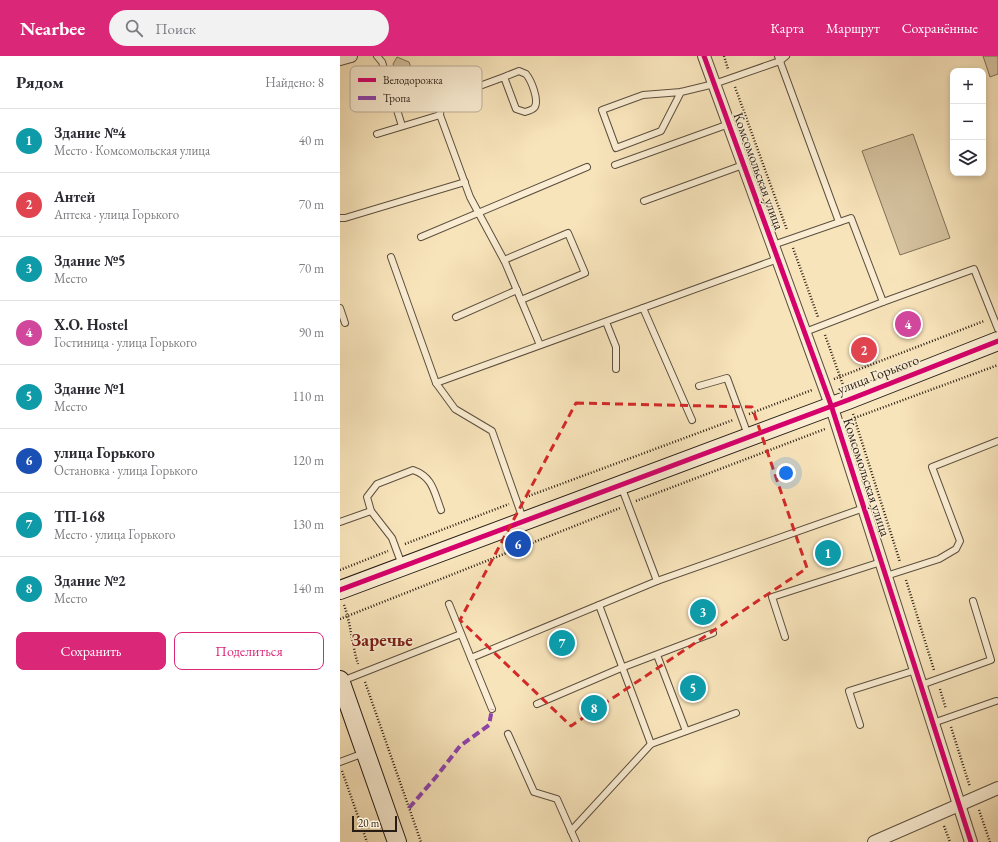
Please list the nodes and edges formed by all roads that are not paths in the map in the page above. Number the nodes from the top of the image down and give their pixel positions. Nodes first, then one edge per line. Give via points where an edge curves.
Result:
1 (351, 56) edge
2 (377, 56) edge
3 (704, 56) edge
4 (786, 56) edge
5 (779, 58) edge
6 (340, 59) edge
7 (383, 66) edge
8 (504, 77) junction
9 (714, 84) junction
10 (482, 85) edge
11 (681, 92) junction
12 (398, 112) edge
13 (440, 112) edge
14 (440, 115) junction
15 (728, 124) junction
16 (402, 126) junction
17 (377, 134) dead end
18 (615, 165) dead end
19 (743, 165) junction
20 (587, 167) dead end
21 (465, 182) junction
22 (644, 202) dead end
23 (478, 214) junction
24 (340, 218) edge
25 (839, 222) junction
26 (422, 237) dead end
27 (773, 245) junction
28 (391, 257) dead end
29 (778, 259) junction
30 (504, 260) junction
31 (517, 290) junction
32 (521, 300) junction
33 (883, 302) junction
34 (340, 308) edge
35 (643, 308) junction
36 (456, 317) dead end
37 (606, 322) junction
38 (346, 323) dead end
39 (998, 328) edge
40 (804, 332) junction
41 (998, 341) edge
42 (540, 345) junction
43 (616, 369) dead end
44 (436, 383) junction
45 (700, 386) dead end
46 (831, 405) junction
47 (692, 420) dead end
48 (749, 437) junction
49 (998, 441) edge
50 (620, 484) junction
51 (864, 508) junction
52 (441, 510) dead end
53 (371, 512) junction
54 (524, 521) junction
55 (340, 522) edge
56 (881, 562) junction
57 (402, 566) junction
58 (886, 576) junction
59 (657, 581) junction
60 (341, 596) edge
61 (972, 601) dead end
62 (449, 604) dead end
63 (599, 605) junction
64 (713, 633) dead end
65 (461, 634) junction
66 (785, 637) dead end
67 (657, 655) junction
68 (471, 658) junction
69 (622, 668) junction
70 (916, 670) junction
71 (340, 681) edge
72 (921, 684) junction
73 (996, 701) dead end
74 (537, 704) dead end
75 (492, 709) dead end
76 (736, 713) dead end
77 (933, 724) junction
78 (860, 725) dead end
79 (686, 731) junction
80 (508, 734) dead end
81 (651, 744) junction
82 (365, 752) junction
83 (340, 762) edge
84 (998, 788) edge
85 (960, 805) junction
86 (571, 830) junction
87 (397, 842) edge
88 (576, 842) edge
89 (876, 842) edge
90 (971, 842) edge

1 - 6 street
2 - 7 lane
3 - 9 street, Комсомольская улица
4 - 5 lane
5 - 9 lane
5 - 25 lane
8 - 8 lane via 516,109 525,112 532,109 536,98 526,74 519,72
8 - 10 lane
9 - 11 lane
9 - 15 street, Комсомольская улица
11 - 11 lane via 643,95 602,110 616,148 661,131
12 - 16 lane
13 - 14 lane
14 - 16 lane
14 - 21 lane
15 - 18 lane
15 - 19 street, Комсомольская улица
16 - 17 lane
19 - 22 lane
19 - 27 street, Комсомольская улица
20 - 23 lane
21 - 23 lane
21 - 24 lane
23 - 26 lane
23 - 30 lane
25 - 27 lane
25 - 33 lane via 851,218
27 - 29 street, Комсомольская улица
28 - 44 lane
29 - 35 lane
29 - 40 street, Комсомольская улица
30 - 31 lane
30 - 32 lane via 568,233 585,273
31 - 32 lane
31 - 36 lane
32 - 42 lane
33 - 39 lane via 974,269
33 - 40 lane
34 - 38 lane
35 - 37 lane
35 - 47 lane
37 - 42 lane
37 - 43 lane via 616,347
40 - 46 street, Комсомольская улица
41 - 46 street, улица Горького
42 - 44 lane
44 - 54 lane via 455,409 492,431
45 - 48 lane via 727,378
46 - 48 street, улица Горького
46 - 51 street, Комсомольская улица
48 - 50 street, улица Горького
49 - 58 lane via 932,467 960,542 956,549 939,559
50 - 54 street, улица Горького
50 - 59 lane
51 - 56 street, Комсомольская улица
51 - 59 lane
52 - 53 lane via 430,481 413,470 377,484 367,497
53 - 55 lane
53 - 57 lane via 392,538
54 - 57 street, улица Горького
56 - 58 street, Комсомольская улица
56 - 66 lane via 772,597
57 - 60 street, улица Горького
58 - 70 street, Комсомольская улица
59 - 63 lane
61 - 72 lane via 991,660
62 - 65 lane
63 - 68 lane
63 - 69 lane
64 - 67 lane
65 - 68 lane
65 - 71 lane
67 - 69 lane
67 - 79 lane
68 - 75 lane
69 - 74 lane
69 - 81 lane
70 - 72 street, Комсомольская улица
70 - 78 lane via 848,691
71 - 82 street
72 - 77 street, Комсомольская улица
73 - 77 lane
76 - 79 lane
77 - 85 street, Комсомольская улица
79 - 81 lane
80 - 86 lane via 534,792 557,799
81 - 86 lane
82 - 83 lane
82 - 87 street
84 - 85 street
85 - 89 street
85 - 90 street, Комсомольская улица
86 - 88 lane

